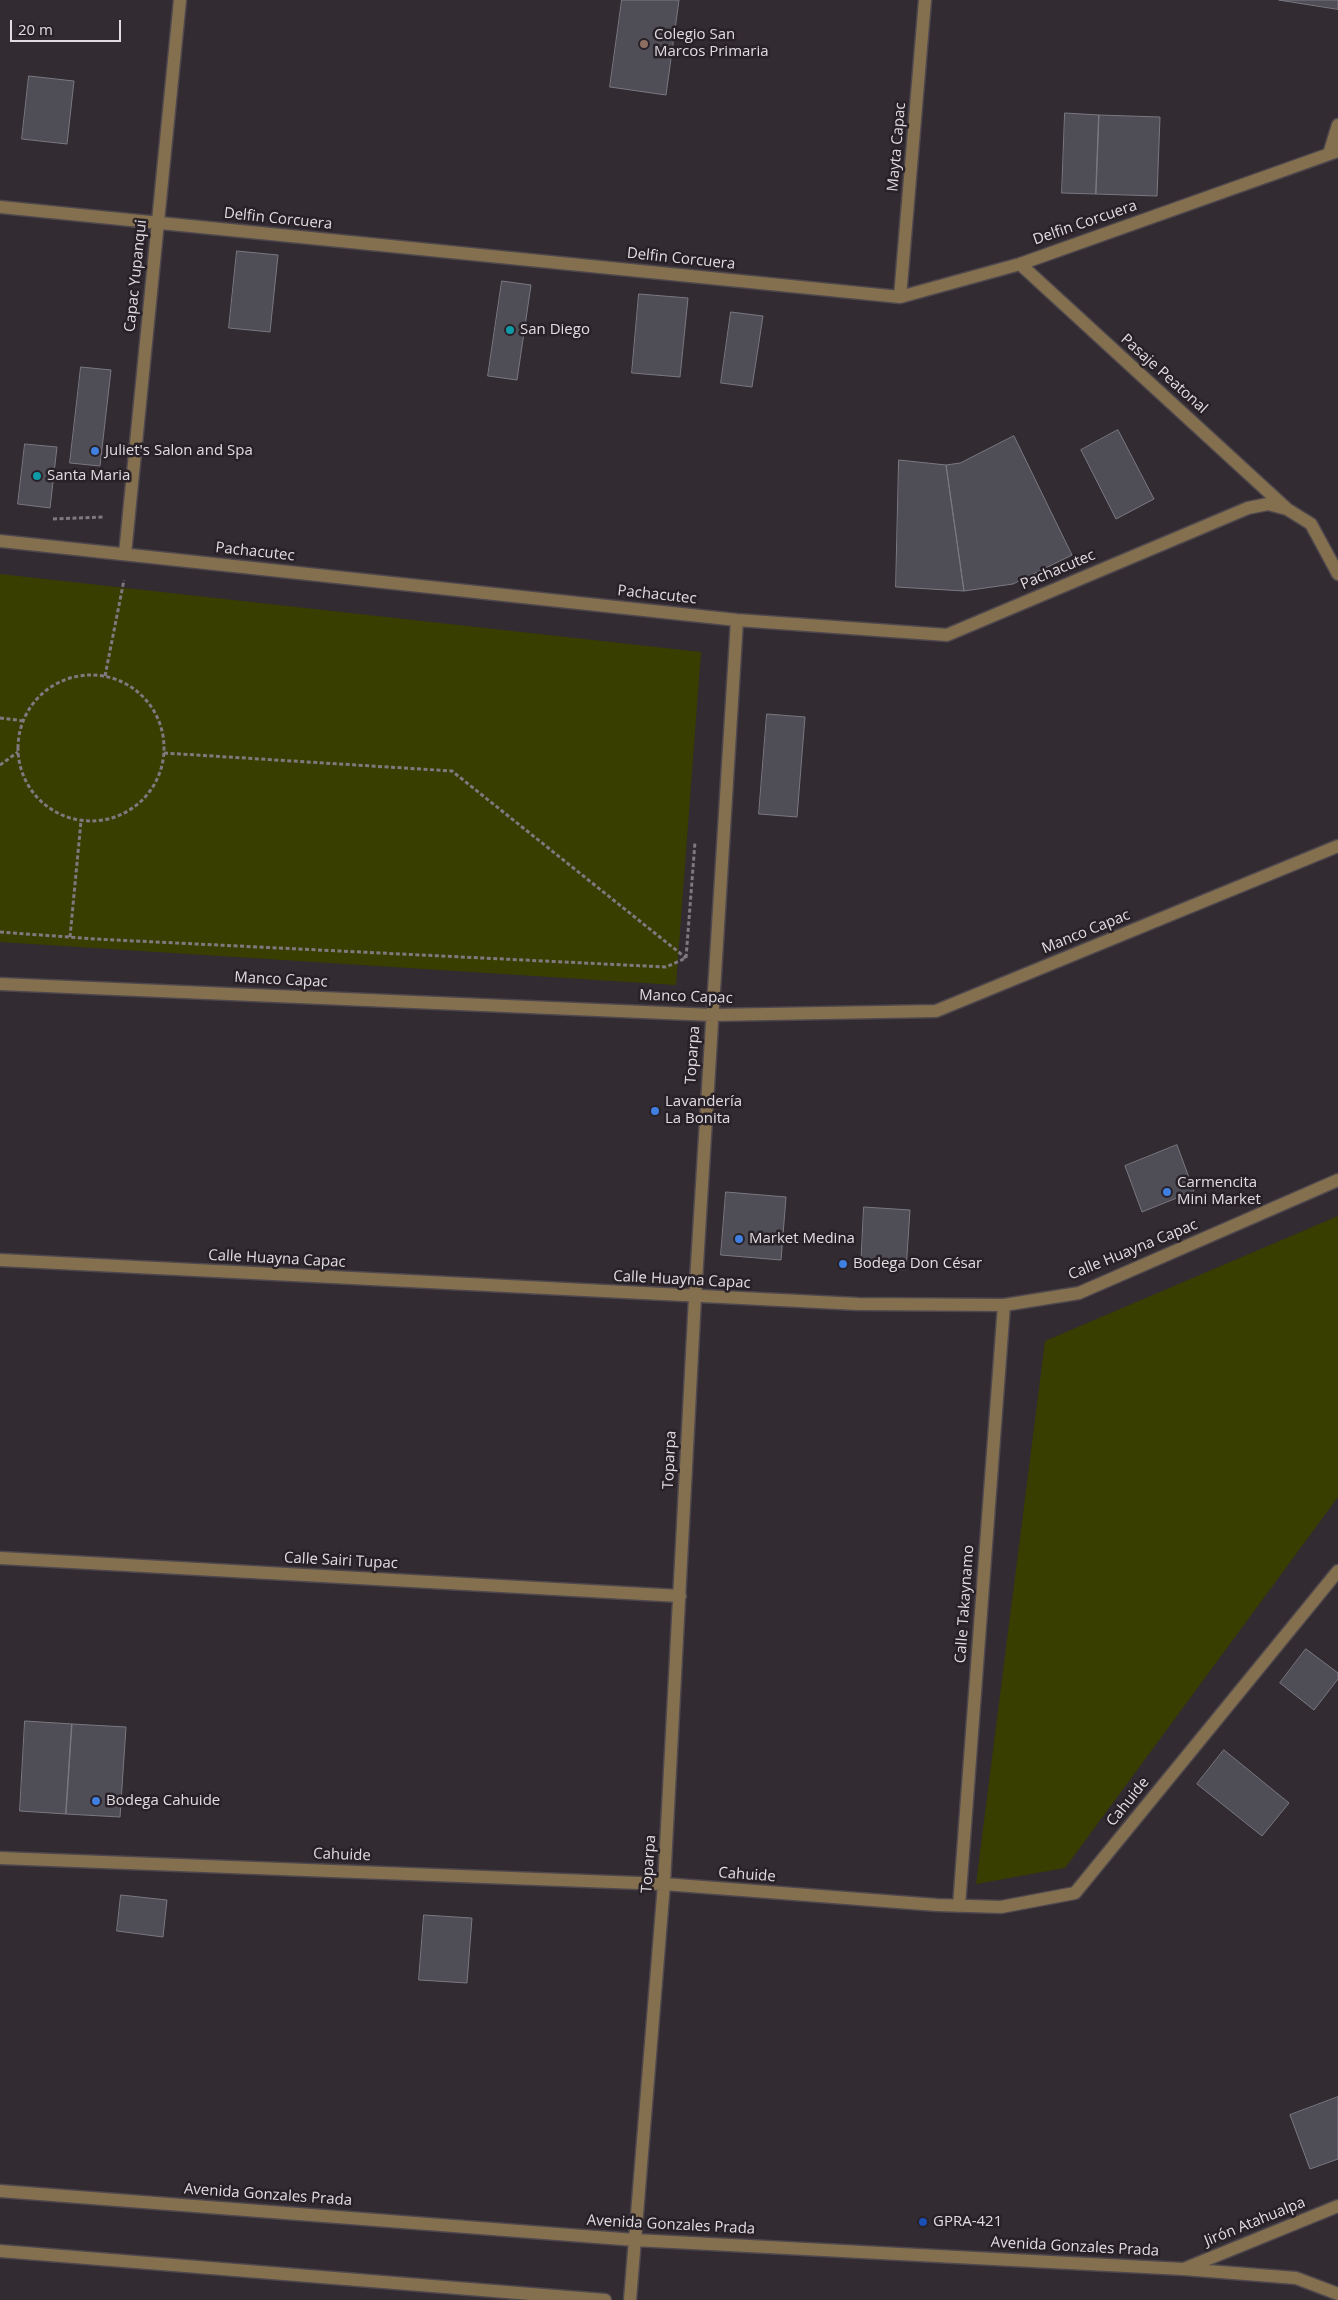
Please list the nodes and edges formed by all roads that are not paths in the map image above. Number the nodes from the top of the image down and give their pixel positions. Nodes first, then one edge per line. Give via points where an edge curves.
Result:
1 (180, 0) edge
2 (925, 0) edge
3 (1338, 125) edge
4 (1334, 152) edge
5 (0, 207) edge
6 (158, 224) junction
7 (1020, 264) junction
8 (900, 297) junction
9 (1287, 508) junction
10 (0, 541) edge
11 (125, 554) junction
12 (1338, 574) edge
13 (737, 620) junction
14 (1338, 846) edge
15 (0, 984) edge
16 (712, 1015) junction
17 (1338, 1180) edge
18 (0, 1260) edge
19 (694, 1297) junction
20 (1004, 1304) junction
21 (0, 1558) edge
22 (1338, 1571) edge
23 (680, 1596) junction
24 (0, 1858) edge
25 (664, 1884) junction
26 (959, 1906) junction
27 (0, 2191) edge
28 (1338, 2206) edge
29 (635, 2240) junction
30 (0, 2251) edge
31 (1184, 2269) junction
32 (1338, 2294) edge
33 (605, 2300) edge
34 (630, 2300) edge

1 - 6 street, Capac Yupanqui
2 - 8 street, Mayta Capac
3 - 4 street
4 - 7 street, Delfin Corcuera
5 - 6 street, Delfin Corcuera
6 - 8 street, Delfin Corcuera
6 - 11 street, Capac Yupanqui
7 - 8 street, Delfin Corcuera
7 - 9 street, Pasaje Peatonal
9 - 12 street via 1311,524
9 - 13 street, Pachacutec via 1268,504 1248,508 947,635
10 - 11 street, Pachacutec
11 - 13 street, Pachacutec
13 - 16 street, Toparpa
14 - 16 street, Manco Capac via 936,1011
15 - 16 street, Manco Capac
16 - 19 street, Toparpa
17 - 20 street, Calle Huayna Capac via 1079,1293
18 - 19 street, Calle Huayna Capac
19 - 20 street, Calle Huayna Capac via 915,1306
19 - 23 street, Toparpa
20 - 26 street, Calle Takaynamo
21 - 23 street, Calle Sairi Tupac
22 - 26 street, Cahuide via 1074,1893 1001,1907
23 - 25 street, Toparpa
24 - 25 street, Cahuide
25 - 26 street, Cahuide
25 - 29 street, Toparpa
27 - 29 street, Avenida Gonzales Prada
28 - 31 street, Jirón Atahualpa
29 - 31 street, Avenida Gonzales Prada
29 - 34 street, Toparpa
30 - 33 street
31 - 32 street, Avenida Gonzales Prada via 1296,2278

